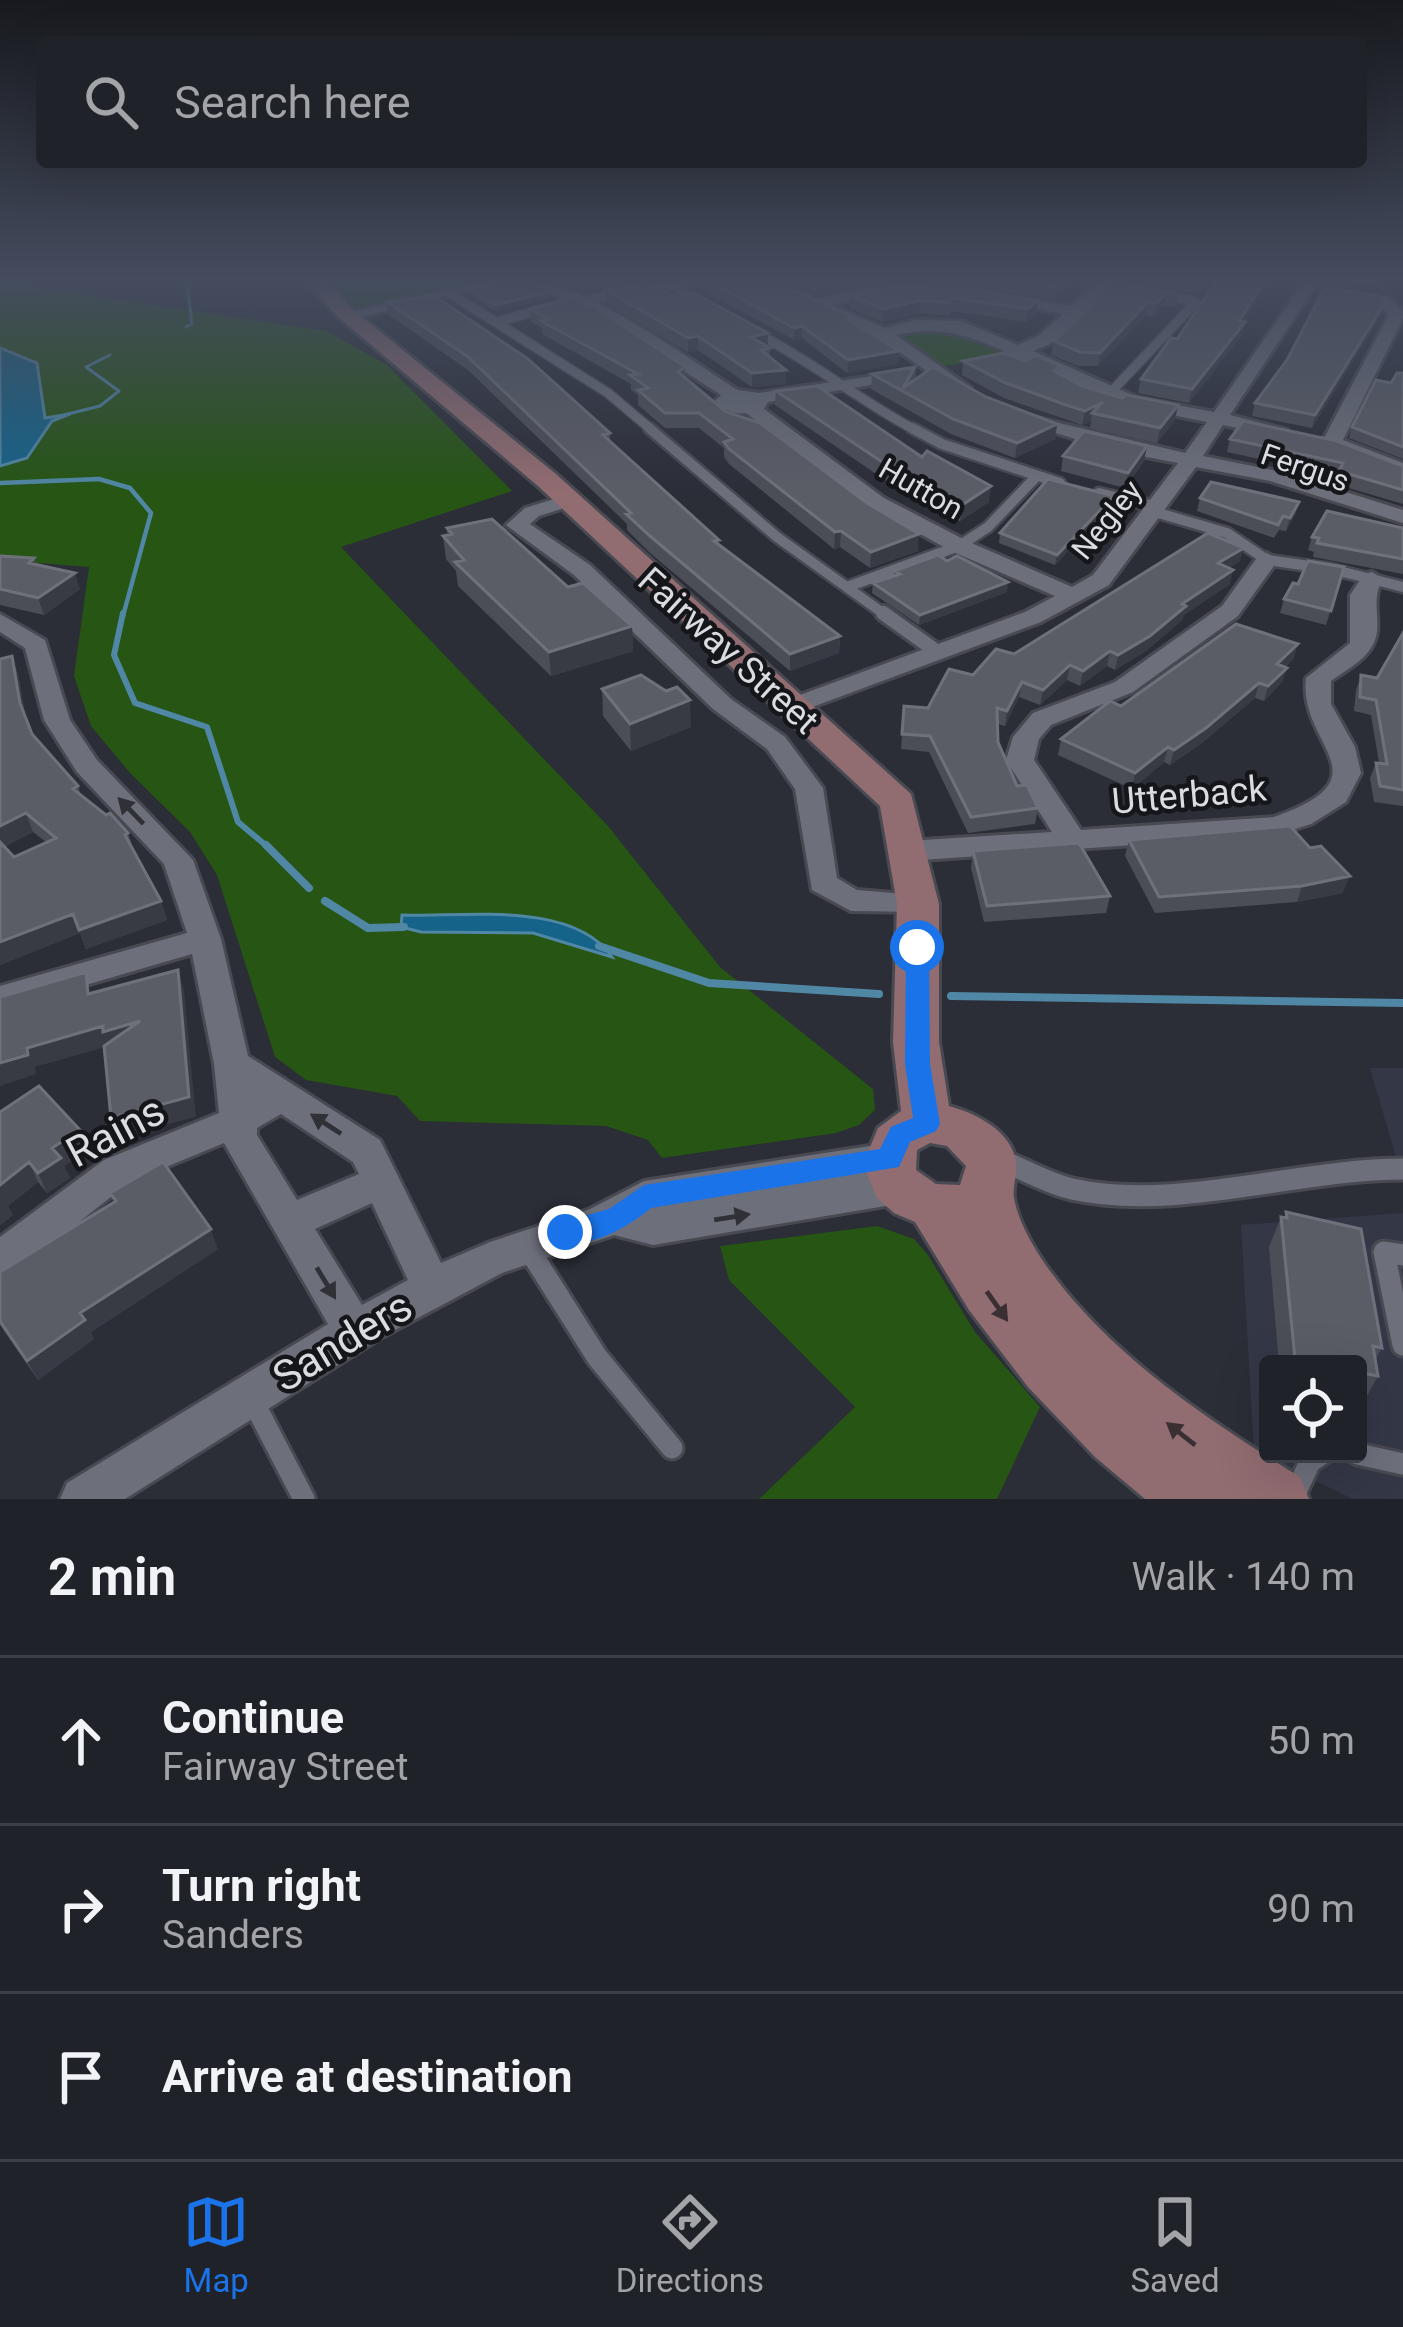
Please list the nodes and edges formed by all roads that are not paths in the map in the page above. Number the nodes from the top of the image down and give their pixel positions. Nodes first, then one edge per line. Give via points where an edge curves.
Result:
1 (395, 352) edge
2 (546, 352) edge
3 (669, 352) edge
4 (796, 352) edge
5 (909, 352) edge
6 (1149, 352) edge
7 (1263, 352) edge
8 (1374, 352) edge
9 (1019, 353) joint
10 (976, 361) edge
11 (955, 365) dead end
12 (933, 369) junction
13 (1369, 369) junction
14 (1396, 374) edge
15 (842, 386) junction
16 (1111, 392) junction
17 (748, 401) junction
18 (1217, 418) junction
19 (1333, 442) junction
20 (1188, 460) junction
21 (1403, 470) edge
22 (1035, 478) junction
23 (567, 501) junction
24 (1156, 509) junction
25 (1403, 517) edge
26 (1403, 528) edge
27 (959, 546) junction
28 (1267, 560) junction
29 (1372, 579) junction
30 (847, 587) junction
31 (1403, 587) edge
32 (1074, 596) junction
33 (0, 621) edge
34 (936, 652) junction
35 (790, 706) junction
36 (1072, 839) junction
37 (907, 851) junction
38 (918, 904) junction
39 (205, 939) junction
40 (0, 998) edge
41 (232, 1064) junction
42 (282, 1096) junction
43 (238, 1121) junction
44 (927, 1124) junction
45 (1403, 1169) edge
46 (960, 1180) junction
47 (379, 1182) junction
48 (289, 1222) junction
49 (526, 1245) junction
50 (1403, 1255) edge
51 (0, 1260) edge
52 (432, 1288) junction
53 (355, 1332) junction
54 (1403, 1345) edge
55 (251, 1396) junction
56 (672, 1448) dead end
57 (1367, 1456) edge
58 (1310, 1463) edge
59 (1403, 1464) edge
60 (82, 1499) edge
61 (304, 1499) edge
62 (1195, 1499) edge
63 (1278, 1499) edge
64 (1293, 1499) edge

1 - 23 street, Fairway Street
2 - 30 lane
3 - 17 street, Hutton
4 - 15 lane
5 - 12 street, Fergus
6 - 16 lane
7 - 18 street, Negley
8 - 13 street
9 - 10 street
9 - 16 street
11 - 12 street
12 - 15 street
12 - 20 street, Fergus via 993,405
13 - 14 street
13 - 19 street
15 - 17 street
15 - 22 lane via 942,444
16 - 18 street
17 - 27 street, Hutton via 878,502
18 - 19 street
18 - 20 street, Negley
19 - 21 street
20 - 24 street, Negley
20 - 25 street, Fergus via 1275,476
20 - 26 street, Fergus
22 - 24 lane
22 - 27 lane
23 - 35 street, Fairway Street
23 - 38 street via 517,525 582,570 722,704 776,743 809,788 823,883 851,900
24 - 28 lane via 1227,532
24 - 32 street, Negley via 1101,580
27 - 30 lane
27 - 32 street, Hutton
28 - 29 lane
28 - 36 street, Utterback via 1230,611 1124,687 1042,718 1026,737 1020,760
29 - 31 lane
29 - 36 street, Utterback via 1362,595 1370,632 1364,645 1319,678 1315,700 1347,760 1342,788 1318,812 1276,826
30 - 34 lane
32 - 34 street, Negley
39 -> 33 street via 178,860 87,766 57,720 36,645
34 - 35 street, Negley
35 - 37 street, Fairway Street via 898,802
36 - 37 street, Utterback
37 - 38 street, Fairway Street
38 - 44 street, Fairway Street via 916,1042
39 - 40 street
39 - 41 street
41 - 42 street
41 - 43 street
42 - 43 street, Rains
47 -> 42 street via 367,1150
43 - 48 street via 239,1137
43 - 51 street, Rains via 117,1171
44 - 46 street via 963,1130
44 - 46 street via 900,1135
45 - 46 lane via 1145,1194
46 - 49 street, Sanders via 653,1228 617,1219
46 -> 62 street via 999,1310 1063,1389
63 -> 46 street via 1146,1406 1056,1318
47 - 48 street
47 - 52 street
48 -> 53 street
49 - 52 street, Sanders
49 - 56 lane via 597,1357
50 - 54 lane via 1384,1252
52 - 53 street, Sanders
53 - 55 street, Sanders
55 - 60 street, Sanders
55 - 61 lane
57 - 59 lane
58 - 64 lane

